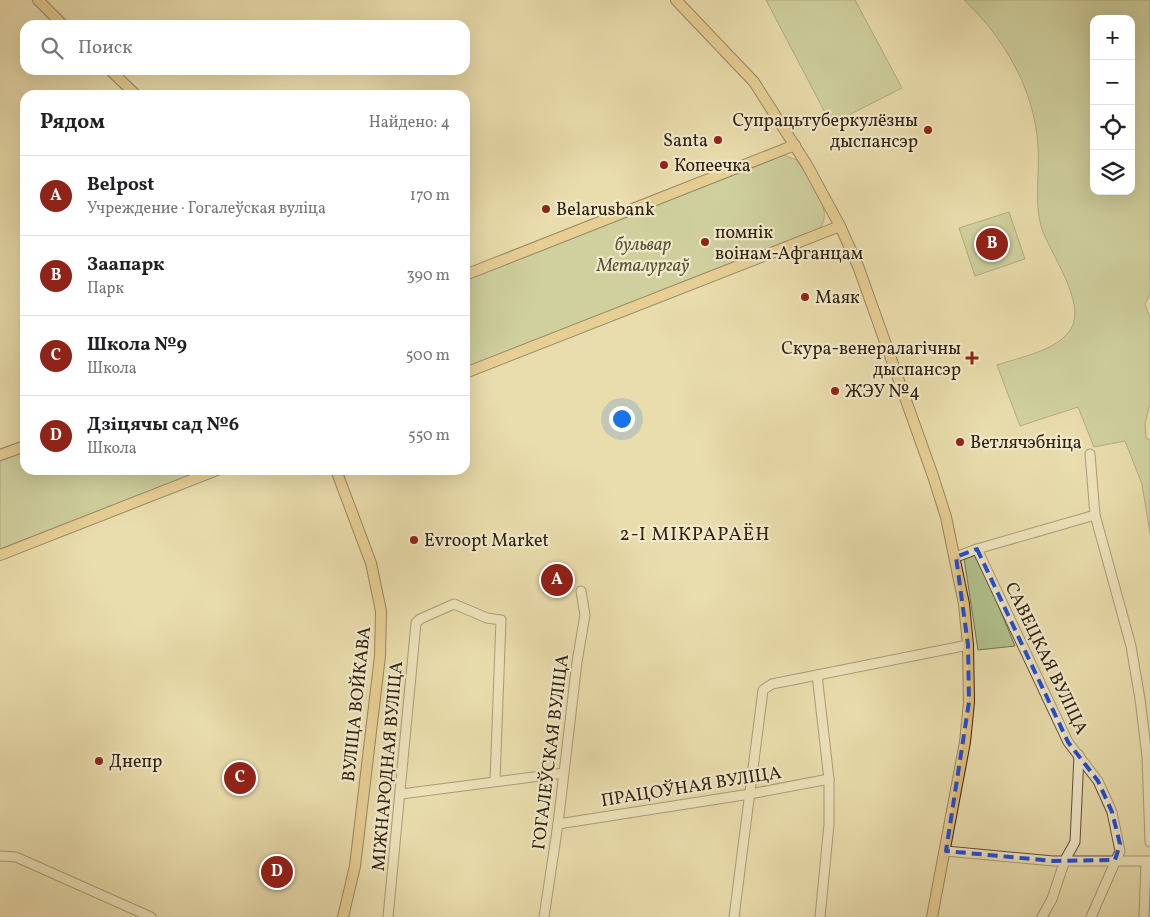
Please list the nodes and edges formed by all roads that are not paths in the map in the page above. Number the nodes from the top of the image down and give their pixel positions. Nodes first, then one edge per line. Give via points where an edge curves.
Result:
1 (38, 0) edge
2 (676, 0) edge
3 (58, 20) edge
4 (115, 75) edge
5 (131, 90) edge
6 (794, 145) junction
7 (840, 226) junction
8 (470, 274) edge
9 (470, 371) edge
10 (20, 448) edge
11 (1090, 454) dead end
12 (0, 456) edge
13 (204, 475) edge
14 (338, 475) edge
15 (1095, 515) junction
16 (977, 549) junction
17 (0, 555) edge
18 (956, 557) junction
19 (581, 591) dead end
20 (968, 645) junction
21 (817, 675) junction
22 (1079, 755) junction
23 (564, 773) junction
24 (829, 779) junction
25 (495, 780) junction
26 (401, 794) junction
27 (750, 794) junction
28 (558, 824) junction
29 (1150, 842) edge
30 (946, 851) junction
31 (0, 856) edge
32 (1065, 860) junction
33 (1115, 860) junction
34 (1148, 862) edge
35 (151, 917) edge
36 (344, 917) edge
37 (388, 917) edge
38 (544, 917) edge
39 (734, 917) edge
40 (820, 917) edge
41 (932, 917) edge
42 (1042, 917) edge
43 (1091, 917) edge
44 (1144, 917) edge

1 - 3 main road
2 - 6 main road via 754,82
4 - 5 main road
6 - 7 main road
6 - 8 main road
7 - 9 main road
7 - 18 main road via 858,266 934,476
10 - 12 main road
11 - 15 street
13 - 17 main road
14 - 36 main road, ВУЛІЦА ВОЙКАВА via 371,563 382,611 380,656 356,858
15 - 16 street
15 - 29 street via 1131,646 1147,756
16 - 18 street
16 - 22 street, САВЕЦКАЯ ВУЛІЦА via 1064,733
18 - 20 main road
19 - 23 street, ГОГАЛЕЎСКАЯ ВУЛІЦА via 585,615 576,662
20 - 21 street
20 - 30 main road via 969,702 965,742
21 - 24 street
21 - 27 street via 772,684 764,690
22 - 32 street via 1075,842
22 - 33 street, САВЕЦКАЯ ВУЛІЦА via 1098,781 1112,812 1120,844
23 - 25 street
23 - 28 street, ГОГАЛЕЎСКАЯ ВУЛІЦА
24 - 27 street, ПРАЦОЎНАЯ ВУЛІЦА
24 - 40 street via 829,824
25 - 26 street
25 - 26 street, МІЖНАРОДНАЯ ВУЛІЦА via 501,620 487,618 454,604 416,623
26 - 37 street, МІЖНАРОДНАЯ ВУЛІЦА
27 - 28 street, ПРАЦОЎНАЯ ВУЛІЦА
27 - 39 street
28 - 38 street, ГОГАЛЕЎСКАЯ ВУЛІЦА
30 - 32 street
30 - 41 main road
31 - 35 street via 16,858
32 - 33 street
32 - 42 street via 1052,899
33 - 34 street
33 - 43 street, САВЕЦКАЯ ВУЛІЦА
34 - 44 street

